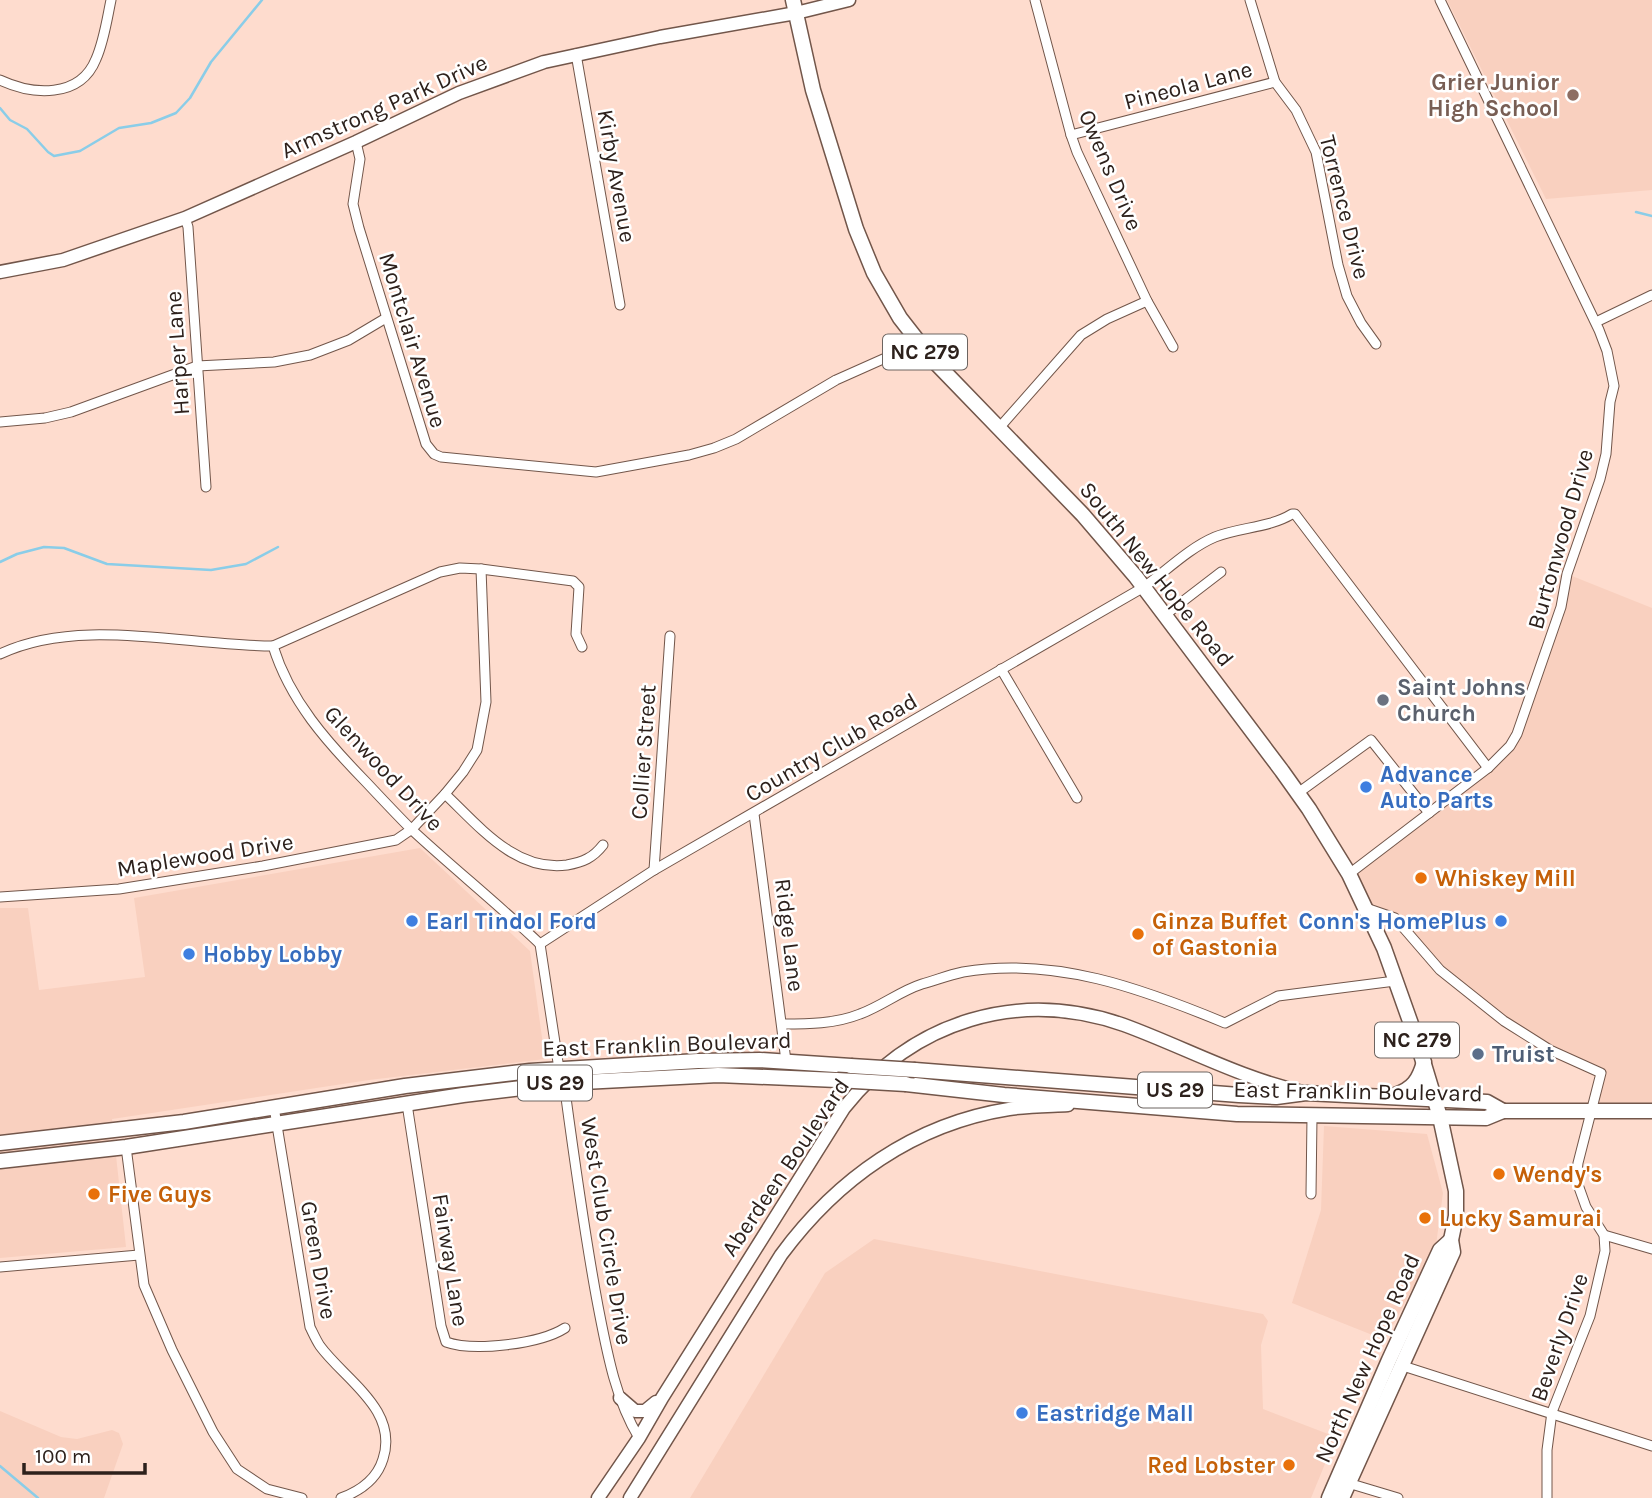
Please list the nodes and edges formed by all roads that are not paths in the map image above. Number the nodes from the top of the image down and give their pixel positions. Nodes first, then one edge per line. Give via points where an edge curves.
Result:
1 (111, 0) edge
2 (849, 0) edge
3 (1035, 0) edge
4 (1250, 0) edge
5 (1440, 0) edge
6 (795, 7) edge
7 (576, 54) junction
8 (0, 80) edge
9 (1275, 82) junction
10 (1071, 135) junction
11 (356, 142) junction
12 (185, 218) junction
13 (0, 272) edge
14 (1652, 295) edge
15 (1147, 301) junction
16 (620, 305) dead end
17 (386, 318) junction
18 (1596, 322) junction
19 (919, 344) junction
20 (1376, 344) dead end
21 (1173, 347) dead end
22 (197, 366) junction
23 (0, 422) edge
24 (999, 428) junction
25 (206, 487) dead end
26 (481, 569) junction
27 (1221, 572) dead end
28 (1144, 587) junction
29 (1165, 615) junction
30 (670, 636) dead end
31 (273, 646) junction
32 (582, 647) dead end
33 (0, 654) edge
34 (1001, 669) junction
35 (1488, 768) junction
36 (1298, 793) junction
37 (445, 794) junction
38 (1077, 798) dead end
39 (1429, 813) junction
40 (754, 814) junction
41 (412, 829) junction
42 (603, 845) dead end
43 (654, 870) junction
44 (1349, 874) junction
45 (0, 897) edge
46 (1366, 908) junction
47 (540, 944) junction
48 (1395, 981) junction
49 (782, 1024) junction
50 (786, 1061) junction
51 (1424, 1062) junction
52 (562, 1076) junction
53 (1306, 1093) junction
54 (1388, 1098) junction
55 (1435, 1100) junction
56 (1110, 1103) junction
57 (407, 1104) junction
58 (274, 1107) junction
59 (1503, 1111) junction
60 (1591, 1111) junction
61 (1652, 1111) edge
62 (1312, 1116) junction
63 (1440, 1117) junction
64 (276, 1126) junction
65 (0, 1143) edge
66 (126, 1147) junction
67 (0, 1161) edge
68 (1311, 1194) dead end
69 (1604, 1235) junction
70 (1451, 1240) junction
71 (1652, 1249) edge
72 (139, 1255) junction
73 (0, 1267) edge
74 (565, 1328) dead end
75 (1389, 1360) junction
76 (1403, 1366) junction
77 (1392, 1390) junction
78 (620, 1398) junction
79 (662, 1398) junction
80 (1552, 1412) junction
81 (639, 1438) junction
82 (1652, 1446) edge
83 (1348, 1483) junction
84 (302, 1498) edge
85 (341, 1498) edge
86 (598, 1498) edge
87 (630, 1498) edge
88 (1329, 1498) edge
89 (1342, 1498) edge
90 (1398, 1498) edge
91 (1547, 1498) edge

1 - 8 street via 96,60 79,80 43,92
2 - 6 main road, Armstrong Park Drive
3 - 10 street, Owens Drive
4 - 9 street, Torrence Drive
5 - 18 street, Burtonwood Drive
6 - 7 main road, Armstrong Park Drive
6 - 19 main road, South New Hope Road / NC 279 via 813,90 865,254
7 - 11 main road, Armstrong Park Drive via 482,83
7 - 16 street, Kirby Avenue
9 - 10 street, Pineola Lane
9 - 20 street, Torrence Drive via 1314,145 1347,296
10 - 15 street, Owens Drive
11 - 12 main road, Armstrong Park Drive
11 - 17 street, Montclair Avenue via 360,159 354,204
12 - 13 main road, Armstrong Park Drive via 78,256
12 - 22 street, Harper Lane
14 - 18 street
15 - 21 street, Owens Drive
15 - 24 street via 1081,335
17 - 19 street, Montclair Avenue via 422,434 434,454 579,471 621,469 714,448 836,380
17 - 22 street via 349,340 310,355
18 - 35 street, Burtonwood Drive via 1614,386 1606,454 1521,723 1510,746
19 - 24 main road, South New Hope Road / NC 279
22 - 23 street via 71,412
22 - 25 street, Harper Lane
24 - 28 main road, South New Hope Road / NC 279
26 - 31 street via 440,572
26 - 32 street via 573,582 579,587 576,634
26 - 37 street via 486,702 482,727 477,750
27 - 29 street
28 - 29 main road, South New Hope Road / NC 279
28 - 34 street, Country Club Road
28 - 35 street, Country Club Road via 1215,537 1295,514
29 - 36 main road, South New Hope Road / NC 279
30 - 43 street, Collier Street
31 - 33 street via 85,634 55,637
31 - 41 street, Glenwood Drive via 300,705 328,743
34 - 38 street
34 - 40 street, Country Club Road
35 - 39 street, Burtonwood Drive
36 - 39 street via 1371,740
36 - 44 main road, South New Hope Road / NC 279
37 - 41 street
37 - 42 street via 497,843 533,863 579,863
39 - 44 street, Burtonwood Drive
40 - 43 street, Country Club Road
40 - 49 street, Ridge Lane
41 - 45 street, Maplewood Drive via 396,840 173,881
41 - 47 street, Glenwood Drive
43 - 47 street, Country Club Road
44 - 46 main road, South New Hope Road / NC 279
46 - 48 main road, South New Hope Road / NC 279
46 - 60 street via 1395,918 1440,970 1504,1021 1550,1050 1601,1073
47 - 52 street, West Club Circle Drive
48 - 49 street via 1278,996 1226,1023 1102,980 1012,968 962,972 905,990 861,1014 824,1024
48 - 51 main road, South New Hope Road / NC 279
49 - 50 street, Ridge Lane
50 - 52 main road, East Franklin Boulevard / US 29 via 698,1061
50 - 53 main road, East Franklin Boulevard / US 29, bridge via 1239,1095
51 - 54 main road via 1415,1084
51 - 55 main road, South New Hope Road / NC 279
52 - 56 main road, East Franklin Boulevard / US 29, bridge via 836,1080
52 - 57 main road, East Franklin Boulevard / US 29
52 - 58 main road, East Franklin Boulevard / US 29 via 487,1075
52 - 78 street, West Club Circle Drive via 588,1255
53 - 54 main road, East Franklin Boulevard / US 29
53 - 79 main road, Aberdeen Boulevard via 1219,1066 1124,1025 1068,1011 998,1013 928,1036 885,1066 844,1108
54 - 55 main road, East Franklin Boulevard / US 29
55 - 59 main road, East Franklin Boulevard / US 29 via 1487,1102
55 - 63 main road, South New Hope Road / NC 279
56 - 62 main road, East Franklin Boulevard / US 29
56 - 87 main road, Aberdeen Boulevard via 1013,1108 957,1122 909,1141 849,1180 781,1255
57 - 64 main road, East Franklin Boulevard / US 29
57 - 74 street, Fairway Lane via 446,1342 527,1343
58 - 64 street, Green Drive
58 - 65 main road, East Franklin Boulevard / US 29
59 - 60 main road, East Franklin Boulevard / US 29
59 - 63 main road, East Franklin Boulevard / US 29 via 1486,1118
60 - 61 main road, East Franklin Boulevard / US 29
60 - 69 street via 1576,1179 1586,1208
62 - 63 main road, East Franklin Boulevard / US 29
62 - 68 street
63 - 70 main road, North New Hope Road / NC 279 via 1457,1191
64 - 66 main road, East Franklin Boulevard / US 29
64 - 85 street, Green Drive via 310,1327 325,1353 370,1400 386,1432 381,1467 370,1481
66 - 67 main road, East Franklin Boulevard / US 29
66 - 72 street
69 - 71 street
69 - 80 street, Beverly Drive via 1603,1264 1590,1316
70 - 75 main road, North New Hope Road / NC 279 via 1440,1250
70 - 76 main road, North New Hope Road via 1451,1259
72 - 73 street
72 - 84 street via 144,1285 160,1326 226,1455 237,1469 267,1489
75 - 77 main road
75 - 88 main road, North New Hope Road / NC 279
76 - 77 main road, North New Hope Road
76 - 80 street
77 - 83 main road, North New Hope Road
78 - 79 main road via 630,1409 641,1412
78 - 81 street, West Club Circle Drive
79 - 81 main road, Aberdeen Boulevard
80 - 82 street
80 - 91 street, Beverly Drive
81 - 86 main road, Aberdeen Boulevard
83 - 89 main road, North New Hope Road
83 - 90 street

